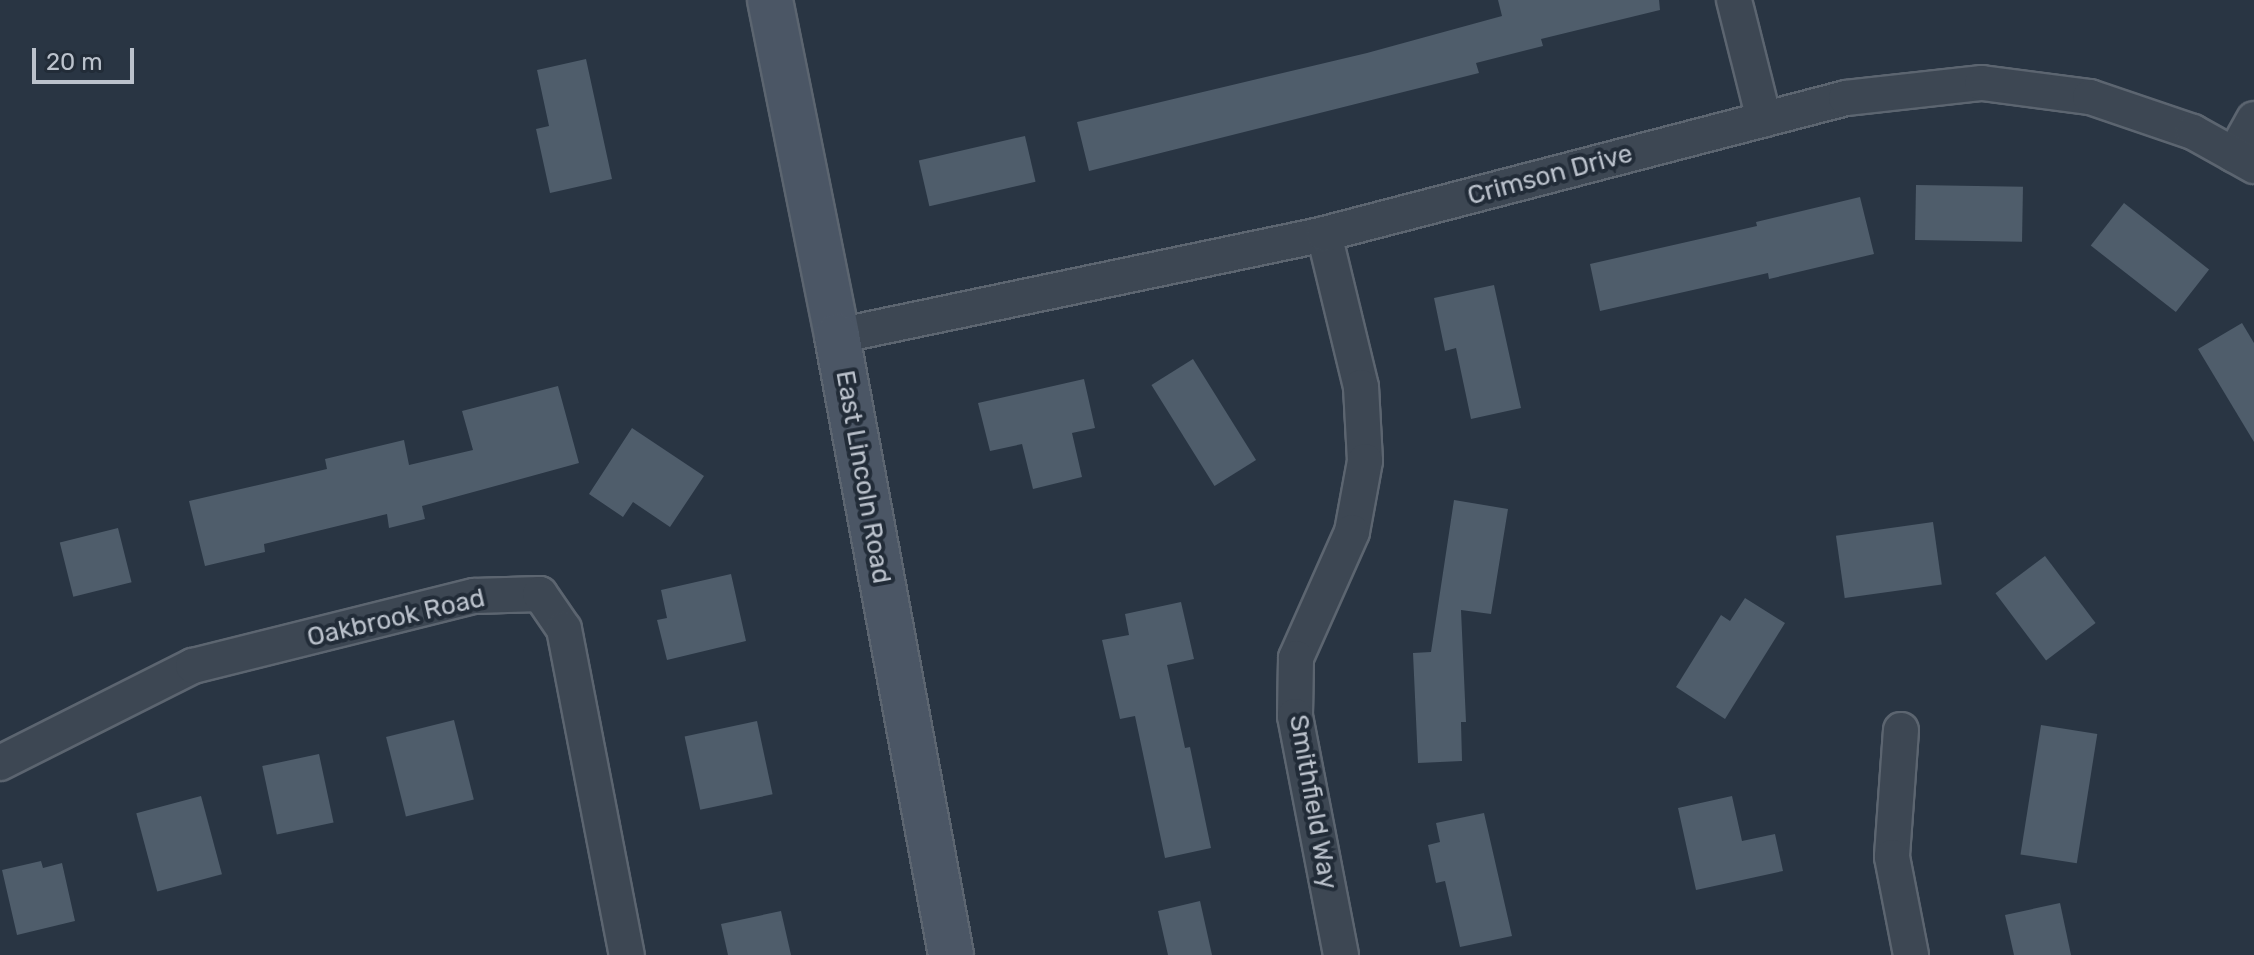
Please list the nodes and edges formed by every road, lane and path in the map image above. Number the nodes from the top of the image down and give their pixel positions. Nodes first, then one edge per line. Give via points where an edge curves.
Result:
1 (770, 0) edge
2 (1734, 0) edge
3 (1764, 119) junction
4 (2254, 119) edge
5 (2244, 160) edge
6 (1324, 234) junction
7 (837, 336) junction
8 (1901, 730) dead end
9 (0, 763) edge
10 (627, 955) edge
11 (951, 955) edge
12 (1341, 955) edge
13 (1911, 955) edge

1 - 7 main road, East Lincoln Road
2 - 3 street
3 - 5 street, Crimson Drive via 1846,98 1982,83 2090,97 2193,132
3 - 6 street, Crimson Drive
4 - 5 street
6 - 7 street, Crimson Drive
6 - 12 street, Smithfield Way via 1361,387 1365,461 1352,532 1296,658 1295,716
7 - 11 main road, East Lincoln Road
8 - 13 street via 1892,857
9 - 10 street, Oakbrook Road via 193,666 474,596 540,594 564,629

